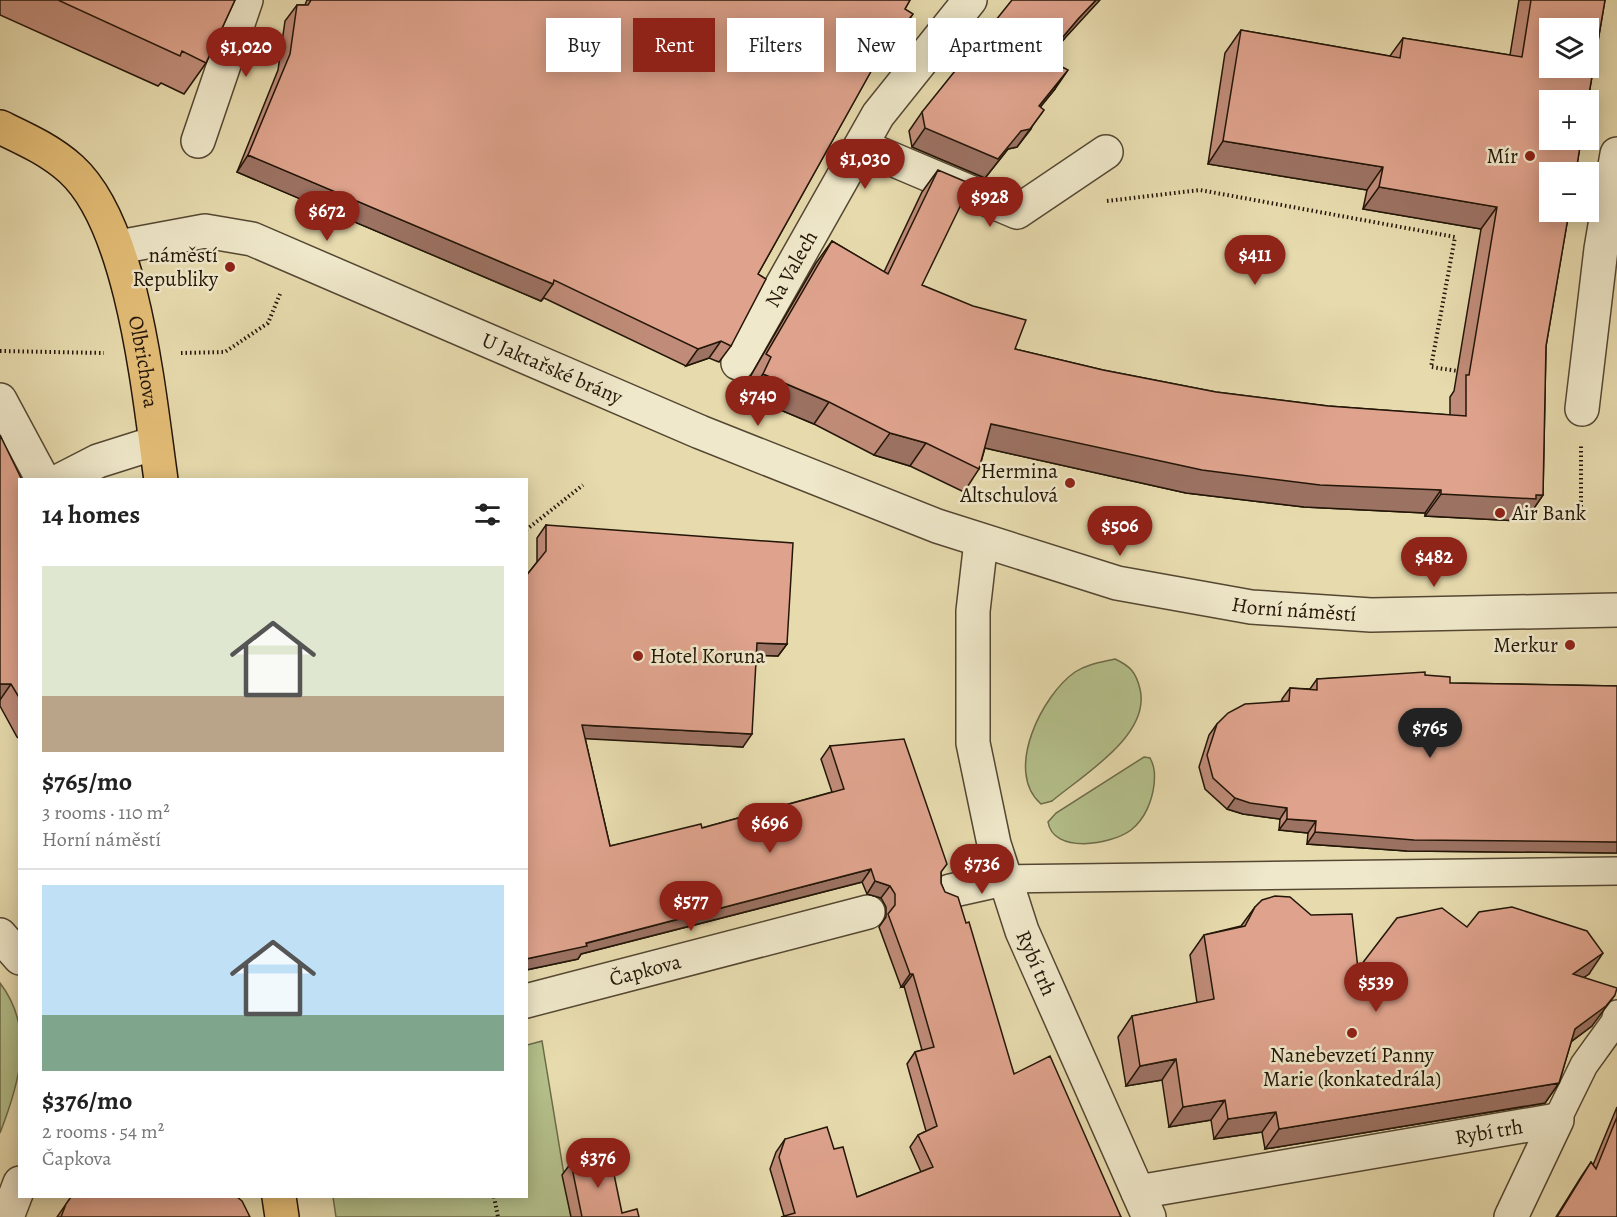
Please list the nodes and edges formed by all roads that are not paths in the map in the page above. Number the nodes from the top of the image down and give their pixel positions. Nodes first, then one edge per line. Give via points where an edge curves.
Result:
1 (246, 0) edge
2 (970, 0) edge
3 (0, 128) edge
4 (198, 141) dead end
5 (861, 146) junction
6 (1106, 152) dead end
7 (1617, 154) edge
8 (118, 247) junction
9 (1604, 338) edge
10 (738, 363) edge
11 (0, 400) edge
12 (1581, 409) road end
13 (155, 443) junction
14 (42, 478) edge
15 (65, 478) edge
16 (161, 478) edge
17 (981, 541) junction
18 (1617, 610) edge
19 (1617, 871) edge
20 (1004, 879) junction
21 (950, 891) edge
22 (868, 912) dead end
23 (0, 935) edge
24 (18, 956) edge
25 (528, 1000) edge
26 (1617, 1014) edge
27 (1557, 1120) junction
28 (18, 1188) edge
29 (279, 1198) edge
30 (1143, 1205) edge
31 (7, 1217) edge
32 (282, 1217) edge
33 (1511, 1217) edge

1 - 4 street
2 - 5 street, Na Valech via 878,115
3 - 8 main road via 36,144 72,170 107,220
5 - 6 street via 1017,212
5 - 10 street, Na Valech
7 - 9 street via 1601,249
8 - 13 main road, Olbrichova
8 - 17 street, U Jaktařské brány via 205,231 252,239 700,432
9 - 12 street
11 - 14 street
13 - 15 street via 98,461
13 - 16 main road, Olbrichova
17 - 18 street, Horní náměstí via 1117,583 1251,607 1371,615
17 - 20 street, Rybí trh via 973,611 973,743
19 - 20 street
20 - 21 street
20 - 30 street, Rybí trh via 1022,931
22 - 25 street, Čapkova
23 - 24 street
26 - 27 street via 1616,1022 1584,1065
27 - 30 street, Rybí trh
27 - 33 street, Rybí trh
28 - 31 street
29 - 32 main road

